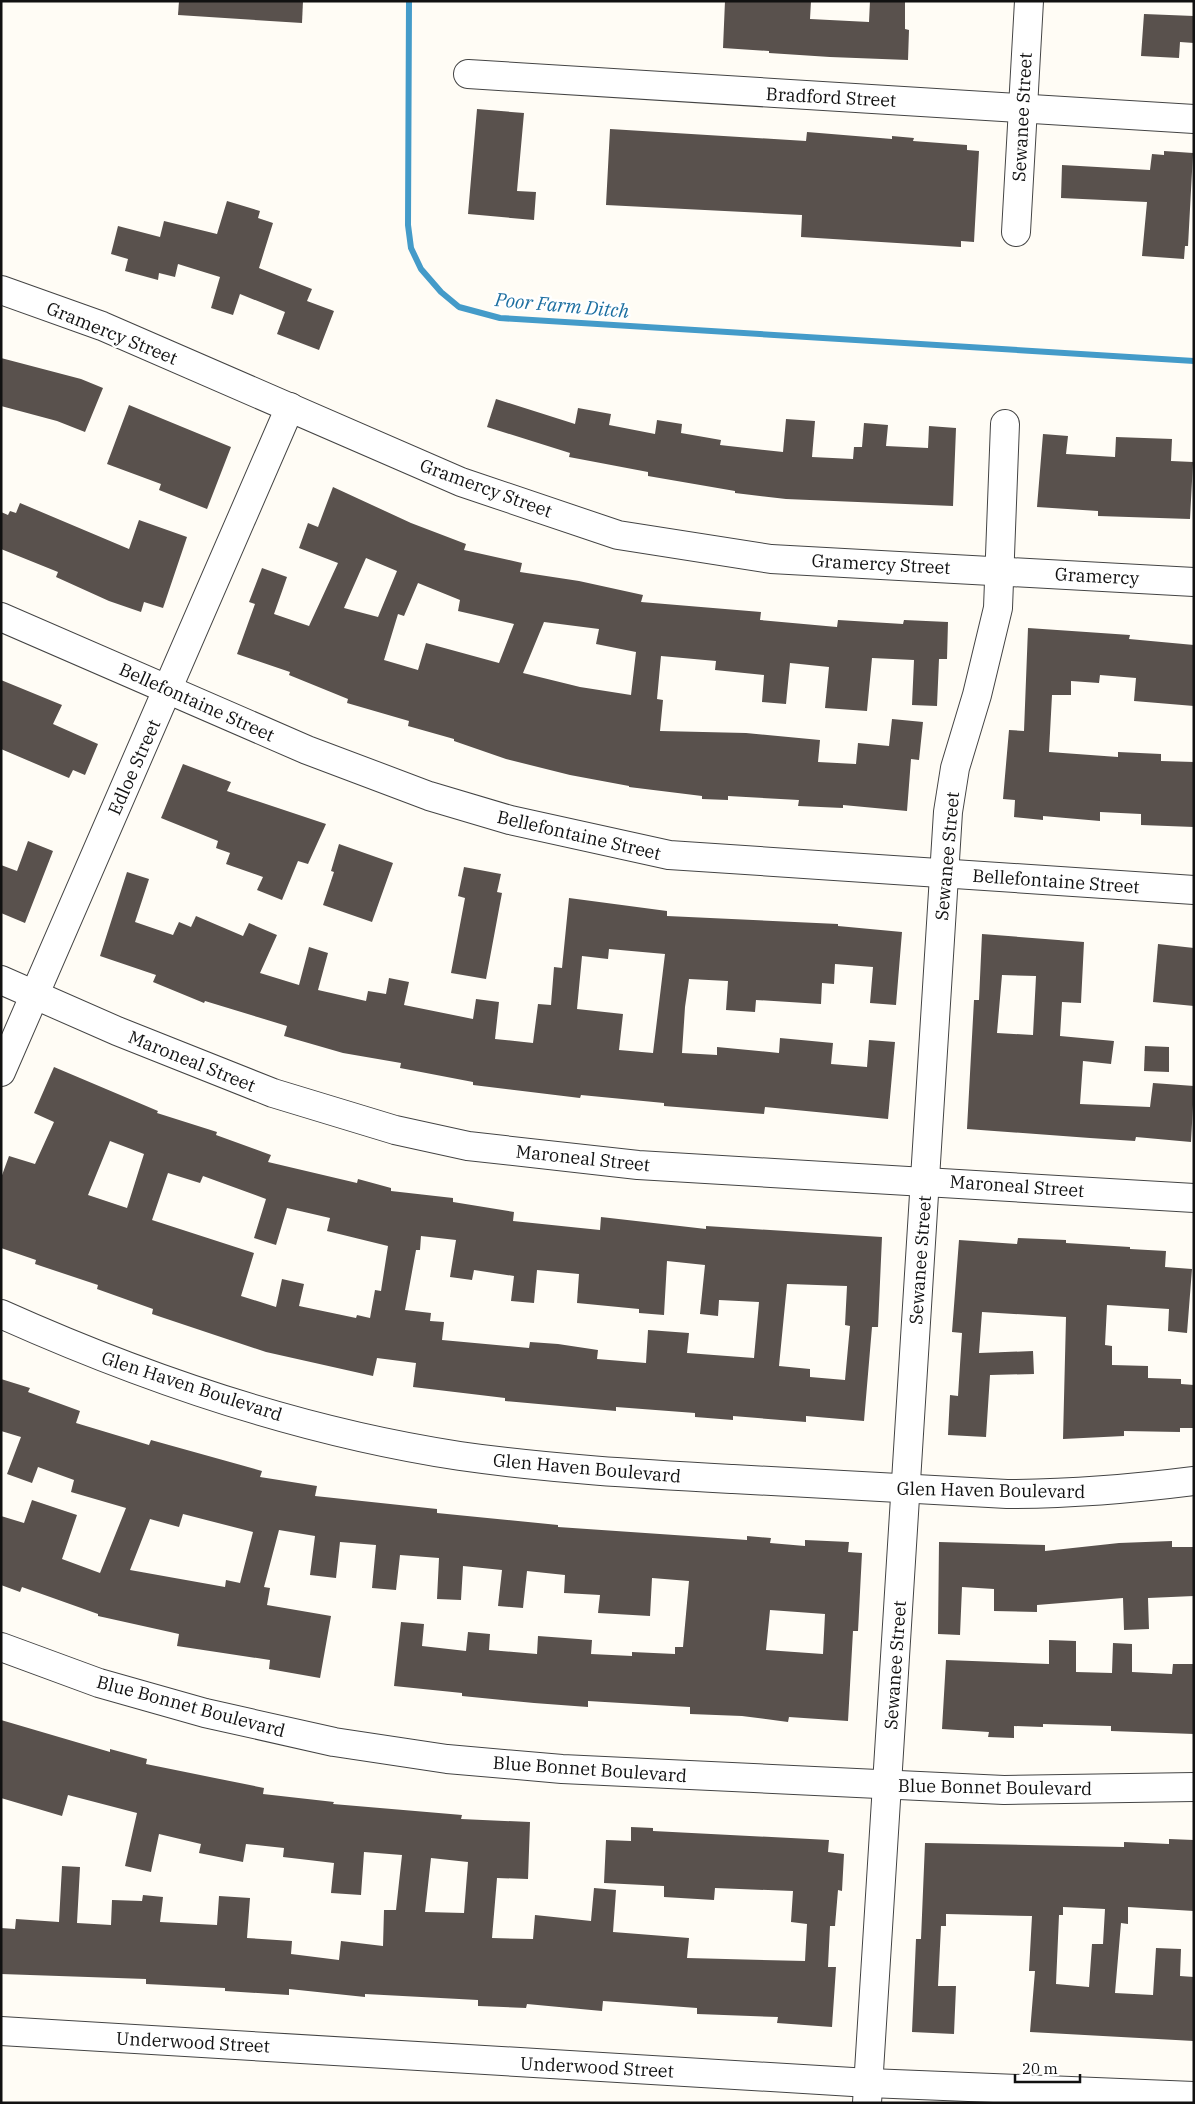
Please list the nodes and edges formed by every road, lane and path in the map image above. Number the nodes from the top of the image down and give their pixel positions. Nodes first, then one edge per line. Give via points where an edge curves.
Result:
1 (1028, 1) edge
2 (468, 74) dead end
3 (1023, 108) junction
4 (1194, 119) edge
5 (1016, 232) dead end
6 (1, 290) edge
7 (290, 407) junction
8 (1005, 424) dead end
9 (999, 571) junction
10 (1194, 582) edge
11 (1, 618) edge
12 (168, 690) junction
13 (944, 874) junction
14 (1194, 890) edge
15 (1, 980) edge
16 (33, 994) junction
17 (1, 1072) edge
18 (925, 1180) junction
19 (1194, 1198) edge
20 (1, 1314) edge
21 (1194, 1481) edge
22 (906, 1489) junction
23 (1, 1647) edge
24 (887, 1784) junction
25 (1194, 1787) edge
26 (1, 2031) edge
27 (868, 2093) edge
28 (1194, 2096) edge

1 - 3 street, Sewanee Street
2 - 3 street, Bradford Street
3 - 4 street, Bradford Street
3 - 5 street, Sewanee Street
6 - 7 street, Gramercy Street via 102,326
7 - 9 street, Gramercy Street via 461,482 618,535 771,559
7 - 12 street, Edloe Street
8 - 9 street, Sewanee Street
9 - 10 street, Gramercy
9 - 13 street, Sewanee Street via 998,608 955,768
11 - 12 street, Bellefontaine Street
12 - 13 street, Bellefontaine Street via 307,750 429,796 510,820 669,855
12 - 16 street, Edloe Street
13 - 14 street, Bellefontaine Street
13 - 18 street, Sewanee Street
15 - 16 street, Maroneal Street
16 - 17 street, Edloe Street
16 - 18 street, Maroneal Street via 273,1092 395,1130 468,1146 638,1165
18 - 19 street, Maroneal Street
18 - 22 street, Sewanee Street
20 - 22 street, Glen Haven Boulevard via 64,1342 188,1387 361,1437 532,1465
21 - 22 street, Glen Haven Boulevard via 1068,1494
22 - 24 street, Sewanee Street
23 - 24 street, Blue Bonnet Boulevard via 99,1683 205,1713 334,1742 446,1759 562,1769
24 - 25 street, Blue Bonnet Boulevard via 1013,1790
24 - 27 street, Sewanee Street
26 - 27 street, Underwood Street
27 - 28 street, Underwood Street

